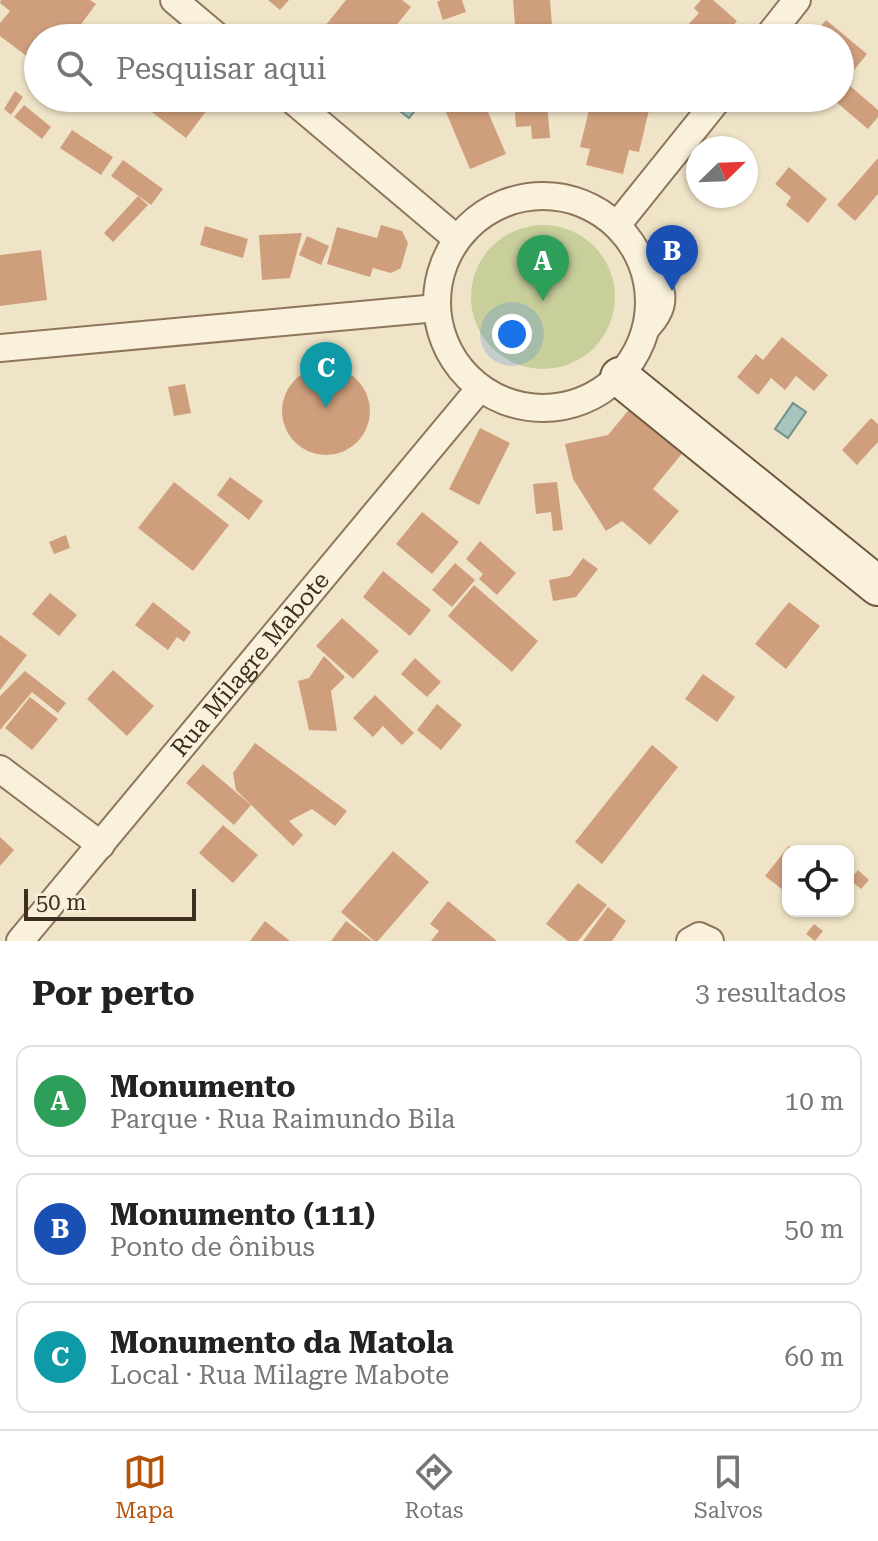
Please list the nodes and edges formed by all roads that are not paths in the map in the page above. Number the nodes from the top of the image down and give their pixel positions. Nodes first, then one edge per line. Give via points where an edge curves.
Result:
1 (174, 0) edge
2 (794, 1) edge
3 (202, 24) edge
4 (777, 24) edge
5 (307, 112) edge
6 (708, 112) edge
7 (617, 225) junction
8 (457, 239) junction
9 (437, 308) junction
10 (0, 348) edge
11 (620, 377) junction
12 (480, 388) junction
13 (878, 586) edge
14 (0, 769) edge
15 (101, 845) junction
16 (20, 941) edge
17 (690, 941) edge
18 (710, 941) edge

1 - 3 street
2 - 4 street
5 - 8 street
6 - 7 street
7 - 8 street via 593,207 564,197 533,195 478,217
7 - 11 street via 637,251 649,294 644,338
8 - 9 street via 441,272
9 - 10 street
9 - 12 street via 443,339 458,366
11 - 12 street via 596,395 567,406 537,409
11 - 13 street
12 - 15 street, Rua Milagre Mabote
14 - 15 street
15 - 16 street, Rua Milagre Mabote
17 - 18 street via 699,936

